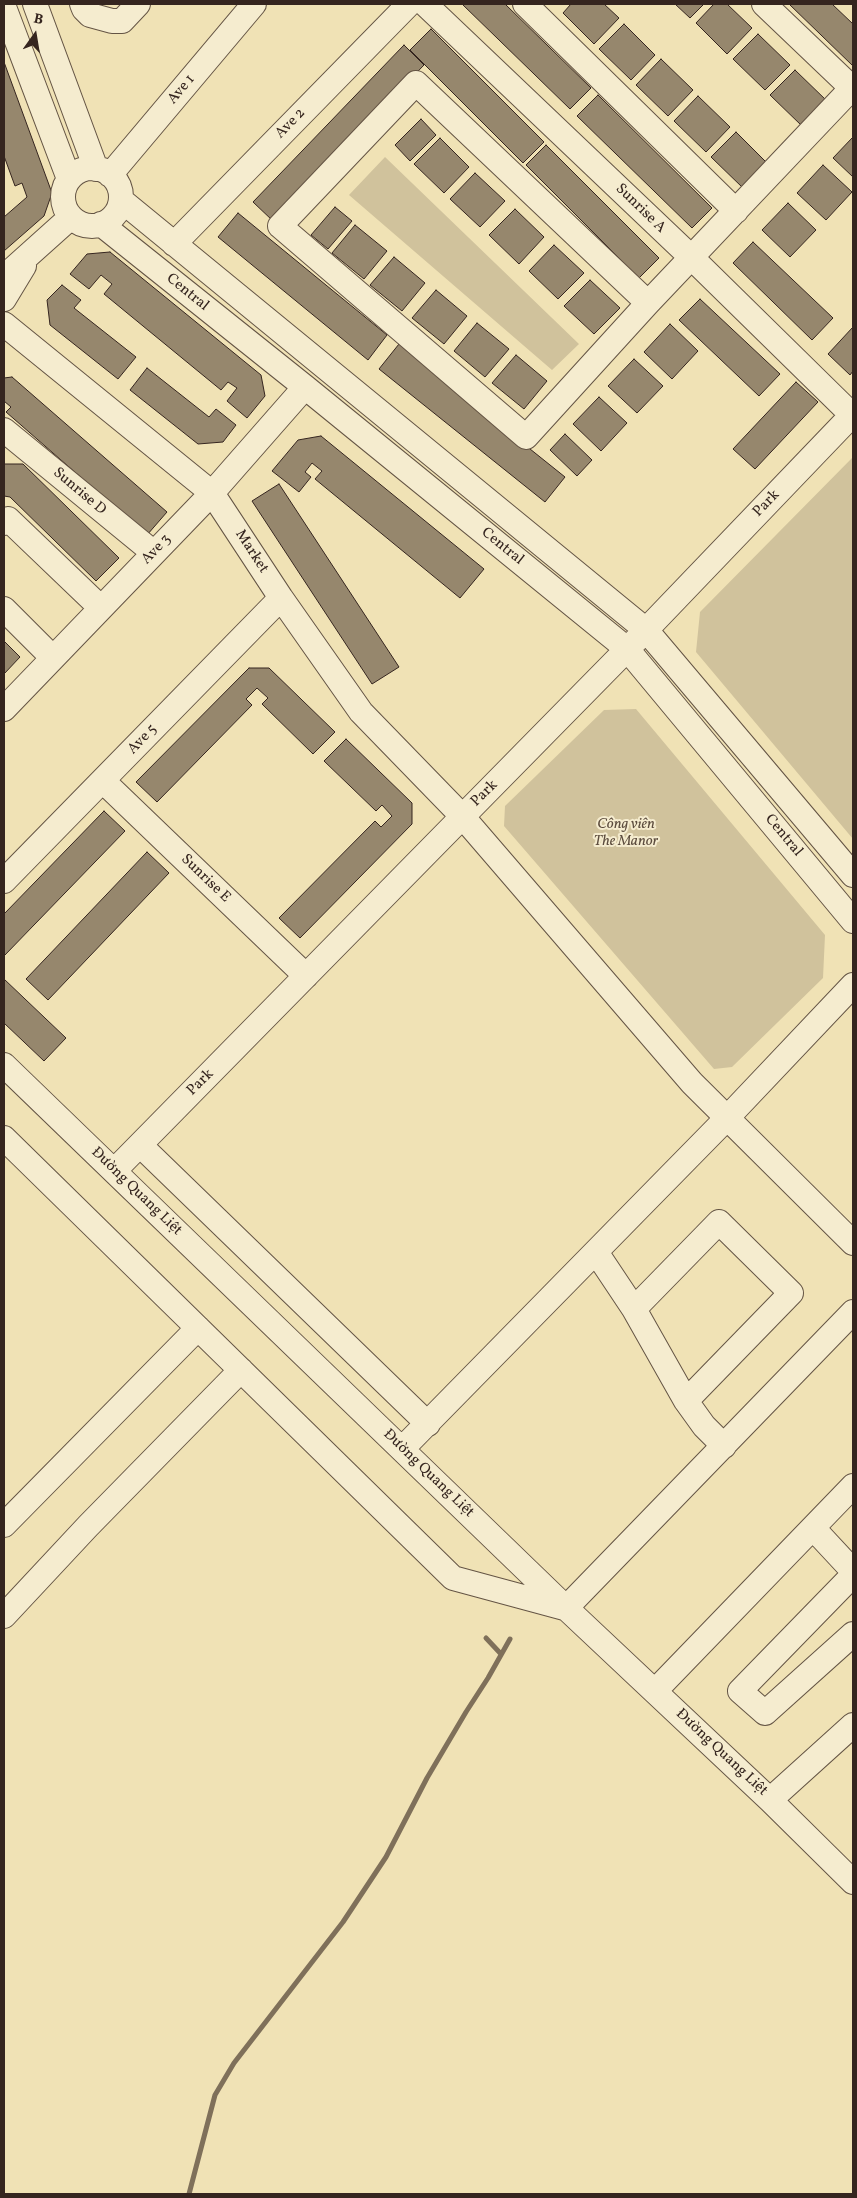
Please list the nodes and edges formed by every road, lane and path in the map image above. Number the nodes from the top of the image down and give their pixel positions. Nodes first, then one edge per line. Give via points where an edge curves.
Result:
1 (35, 4) edge
2 (82, 4) edge
3 (138, 4) edge
4 (254, 4) edge
5 (409, 4) edge
6 (425, 4) edge
7 (525, 4) edge
8 (764, 4) edge
9 (4, 7) edge
10 (103, 172) junction
11 (69, 179) junction
12 (121, 200) junction
13 (736, 212) junction
14 (71, 217) junction
15 (101, 224) junction
16 (174, 244) junction
17 (34, 250) junction
18 (692, 258) junction
19 (4, 277) edge
20 (4, 299) edge
21 (648, 303) junction
22 (4, 324) edge
23 (305, 387) junction
24 (853, 415) edge
25 (4, 430) edge
26 (212, 493) junction
27 (4, 523) edge
28 (154, 554) junction
29 (281, 598) junction
30 (101, 608) junction
31 (4, 609) edge
32 (646, 630) junction
33 (627, 649) junction
34 (53, 658) junction
35 (5, 706) edge
36 (103, 781) junction
37 (462, 816) junction
38 (853, 875) edge
39 (4, 881) edge
40 (853, 920) edge
41 (306, 976) junction
42 (853, 985) edge
43 (4, 1064) edge
44 (727, 1118) junction
45 (4, 1138) edge
46 (140, 1145) junction
47 (114, 1171) junction
48 (853, 1243) edge
49 (596, 1252) junction
50 (634, 1309) junction
51 (853, 1312) edge
52 (198, 1328) junction
53 (241, 1370) junction
54 (686, 1402) junction
55 (428, 1424) junction
56 (724, 1446) junction
57 (402, 1449) junction
58 (853, 1486) edge
59 (4, 1525) edge
60 (813, 1528) junction
61 (853, 1571) edge
62 (853, 1575) edge
63 (566, 1608) junction
64 (4, 1616) edge
65 (853, 1634) edge
66 (655, 1691) junction
67 (853, 1725) edge
68 (770, 1800) junction
69 (853, 1882) edge

1 - 10 street
2 - 3 street via 90,15 122,21
4 - 10 street, Ave 1
5 - 16 street, Ave 2
6 - 18 street, Sunrise A
7 - 13 street
8 - 13 street via 852,88
9 - 11 street
10 - 11 street via 85,169
10 - 12 street via 116,182
11 - 14 street via 63,196
12 - 15 street via 112,217
12 - 16 street, Central
13 - 18 street
14 - 15 street via 85,225
14 - 17 street
15 - 23 street, Central
16 - 32 street, Central
17 - 19 street
17 - 20 street
18 - 21 street
18 - 24 street, Sunrise A
21 - 21 street via 526,437 280,226 416,83
22 - 26 street, Market
23 - 26 street, Ave 3
23 - 33 street, Central
24 - 32 street, Park
25 - 28 street, Sunrise D
26 - 28 street, Ave 3
26 - 29 street, Market
27 - 30 street via 8,519
28 - 30 street, Ave 3
29 - 36 street, Ave 5
29 - 37 street, Market via 361,712
30 - 34 street, Ave 3
31 - 34 street
32 - 33 street, Park
32 - 38 street, Central
33 - 37 street, Park
33 - 40 street, Central
34 - 35 street, Ave 3
36 - 39 street, Ave 5
36 - 41 street, Sunrise E
37 - 41 street, Park
37 - 44 street, Market via 692,1083
41 - 46 street, Park
42 - 44 street
43 - 47 street, Đường Quang Liệt
44 - 48 street, Market
44 - 49 street
45 - 52 street
46 - 47 street, Park
46 - 55 street
47 - 57 street, Đường Quang Liệt
49 - 50 street
49 - 55 street
50 - 54 street
50 - 54 street via 718,1222 791,1293
51 - 56 street
52 - 53 street
52 - 59 street
53 - 63 street via 453,1578
53 - 64 street
54 - 56 street
55 - 57 street
56 - 63 street
57 - 63 street, Đường Quang Liệt
58 - 60 street
60 - 61 street
60 - 66 street
62 - 65 street via 740,1691 765,1713
63 - 66 street, Đường Quang Liệt
66 - 68 street, Đường Quang Liệt
67 - 68 street
68 - 69 street, Đường Quang Liệt

